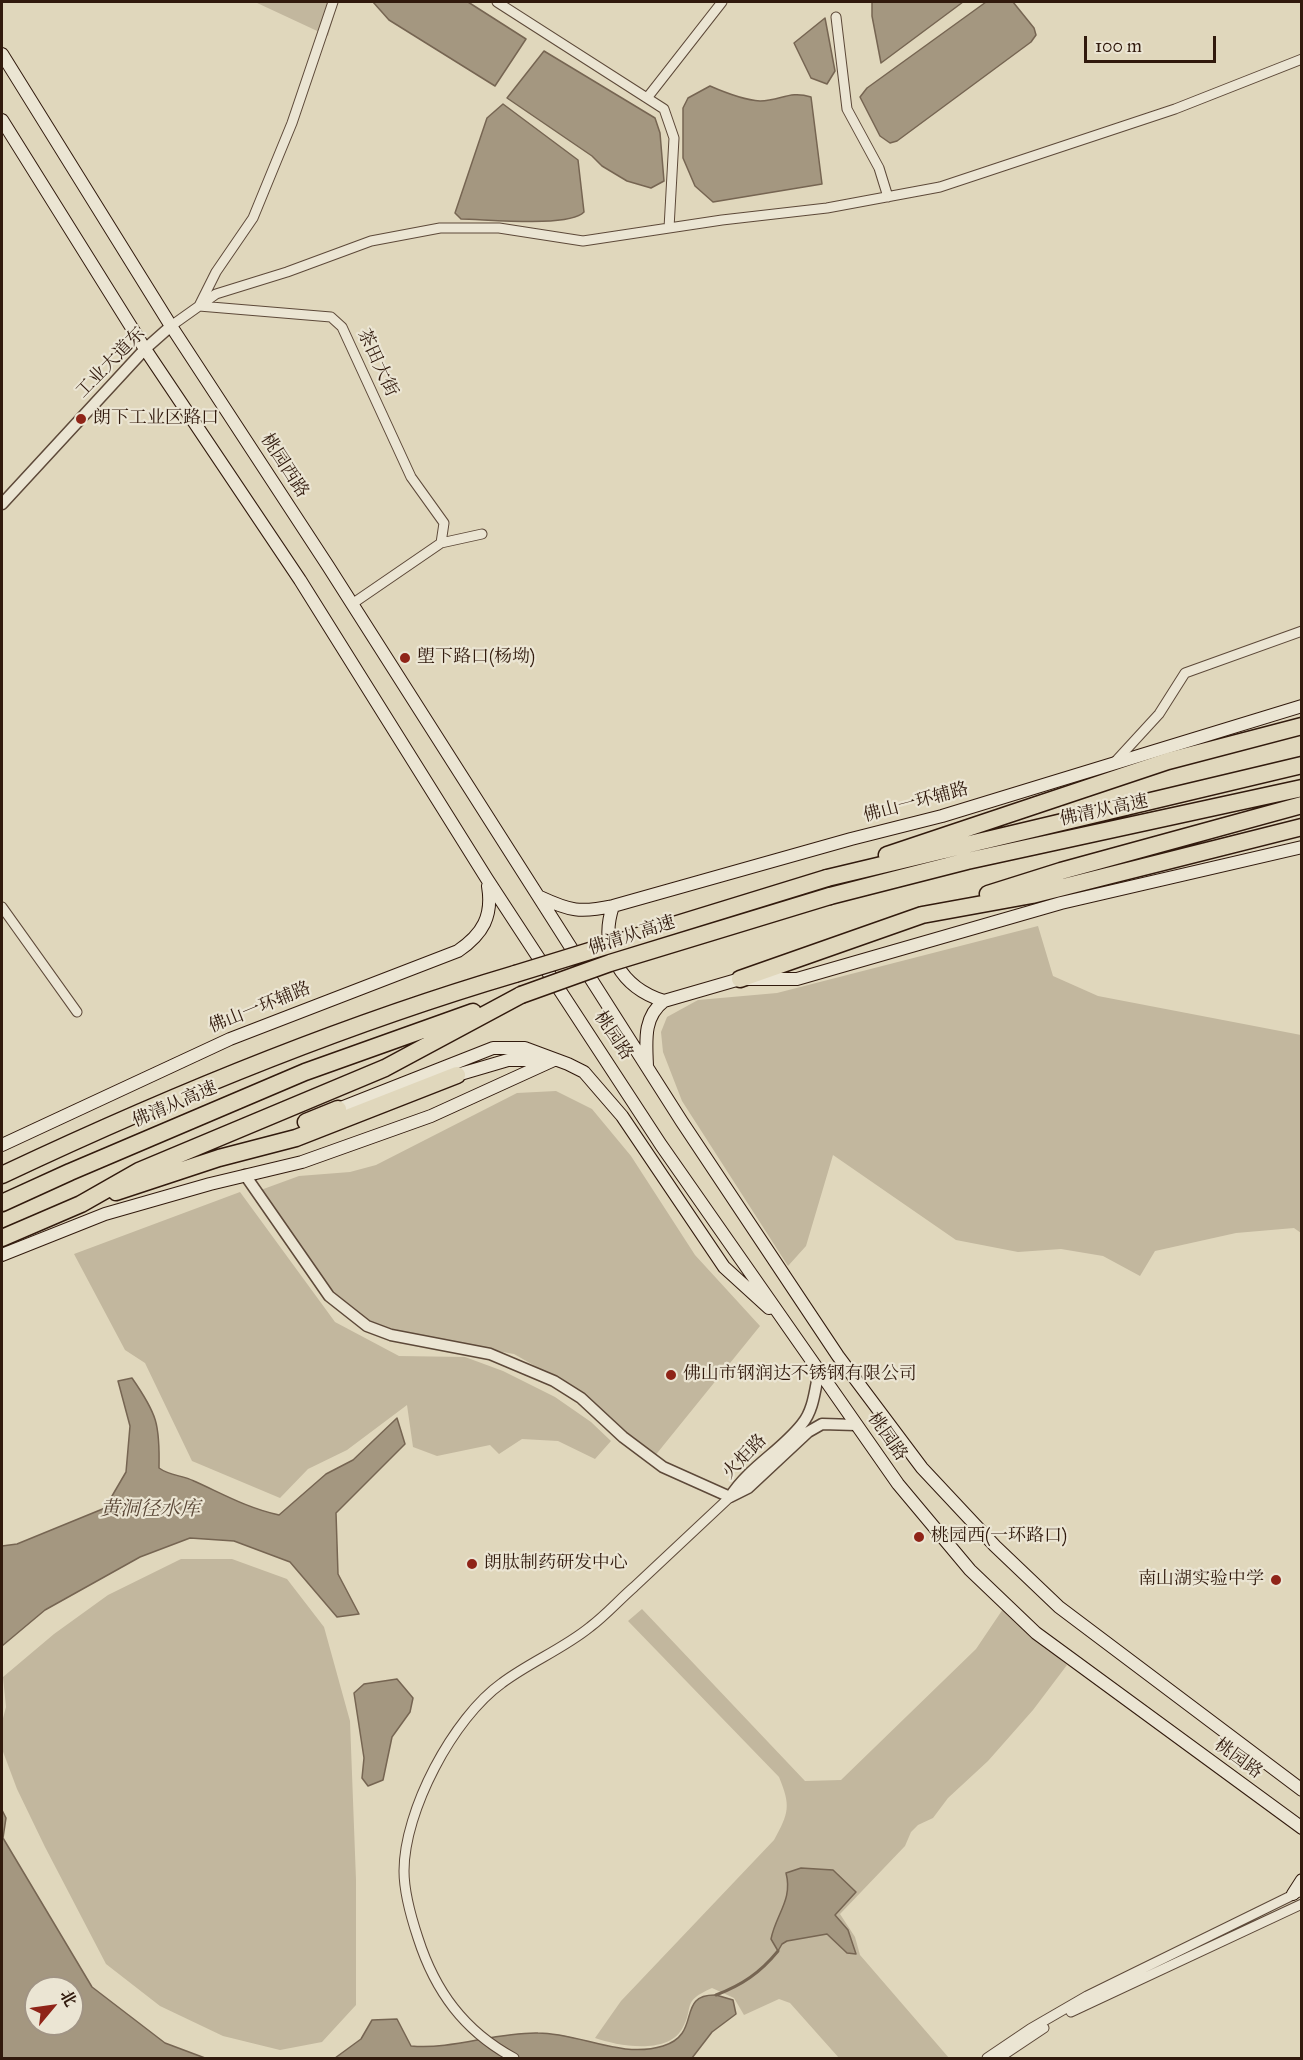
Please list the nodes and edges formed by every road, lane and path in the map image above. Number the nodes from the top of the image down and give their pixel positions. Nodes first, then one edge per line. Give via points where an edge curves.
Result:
1 (333, 2) edge
2 (497, 2) edge
3 (722, 2) edge
4 (836, 17) dead end
5 (2, 54) edge
6 (1302, 59) edge
7 (647, 98) junction
8 (2, 120) edge
9 (888, 197) junction
10 (669, 228) junction
11 (199, 306) junction
12 (171, 326) junction
13 (145, 349) junction
14 (2, 504) edge
15 (482, 534) dead end
16 (441, 543) junction
17 (352, 604) junction
18 (1302, 631) edge
19 (1302, 706) edge
20 (1302, 726) edge
21 (1114, 763) junction
22 (1302, 765) edge
23 (1302, 788) edge
24 (1302, 804) edge
25 (1302, 827) edge
26 (1302, 847) edge
27 (846, 873) junction
28 (487, 879) junction
29 (538, 896) junction
30 (613, 906) junction
31 (2, 907) edge
32 (922, 915) junction
33 (740, 979) junction
34 (520, 995) junction
35 (664, 1001) junction
36 (77, 1012) dead end
37 (554, 1060) junction
38 (647, 1067) junction
39 (457, 1075) joint
40 (338, 1109) joint
41 (2, 1145) edge
42 (219, 1158) junction
43 (2, 1175) edge
44 (245, 1175) junction
45 (2, 1203) edge
46 (81, 1204) junction
47 (2, 1238) edge
48 (2, 1255) edge
49 (785, 1323) junction
50 (819, 1371) junction
51 (856, 1425) junction
52 (730, 1497) junction
53 (1302, 1790) edge
54 (1300, 1831) edge
55 (1302, 1880) edge
56 (1299, 1896) edge
57 (514, 2058) edge
58 (987, 2058) edge
59 (999, 2058) edge

1 - 11 street via 292,123 253,218 216,272
2 - 7 street
3 - 7 street
4 - 9 street via 847,109 879,168
5 - 12 main road, 桃园西路
6 - 9 street via 1042,155 940,187
7 - 10 street via 664,109 674,138
8 - 13 main road
9 - 10 street
10 - 11 street via 583,241 499,228 440,228 371,241 216,294
11 - 12 street
11 - 16 street, 茶田大街 via 331,317 342,327 411,477 444,523
12 - 13 street, 工业大道东
12 - 17 main road, 桃园西路
13 - 14 street, 工业大道东
13 - 28 main road via 300,580
15 - 16 street
16 - 17 street
17 - 29 main road, 桃园西路
18 - 21 street via 1185,673 1159,714
19 - 21 main road, 佛山一环辅路
20 - 27 highway via 1168,761 910,845
21 - 30 main road, 佛山一环辅路 via 942,816
22 - 27 highway, 佛清从高速
23 - 34 highway, 佛清从高速, bridge via 976,859 830,896 610,963
24 - 32 highway via 1061,871
25 - 32 highway via 1032,895
26 - 33 main road via 1061,903 797,979
27 - 43 highway, 佛清从高速, bridge via 451,993 288,1052
28 - 41 main road, 佛山一环辅路 via 488,918 483,930 458,951 230,1038
28 - 49 main road, 桃园路 via 661,1145
29 - 30 main road, 佛山一环辅路 via 582,912
29 - 38 main road, 桃园路
30 - 35 main road via 607,931 617,969 647,995
31 - 36 street
32 - 33 highway
33 - 35 main road
34 - 45 highway, 佛清从高速 via 305,1072
34 - 46 highway via 385,1068 139,1171
35 - 38 main road via 654,1008 648,1021
37 - 39 main road via 508,1060
37 - 40 main road via 525,1048 493,1048
37 - 44 main road via 431,1116 302,1162
37 - 49 main road via 584,1072 622,1116 724,1268
38 - 53 main road, 桃园路 via 838,1356 922,1468 1059,1606
39 - 42 highway via 296,1138
40 - 42 highway
42 - 46 highway
44 - 48 main road via 105,1214
44 - 52 street via 329,1296 367,1326 391,1335 490,1354 554,1381 581,1398 663,1467
46 - 47 highway
49 - 50 main road, 桃园路
50 - 51 main road, 桃园路
50 - 52 street, 火炬路 via 811,1409 802,1424 741,1480
51 - 52 street, 火炬路 via 822,1424 808,1432 748,1488
51 - 54 main road, 桃园路 via 898,1484 970,1570 1036,1633
52 - 57 street via 590,1628 501,1684 466,1718 441,1754 410,1830 404,1871 415,1929 427,1965 439,1991 474,2030
55 - 56 main road
56 - 58 street via 1087,1996
56 - 59 street via 1095,1999

